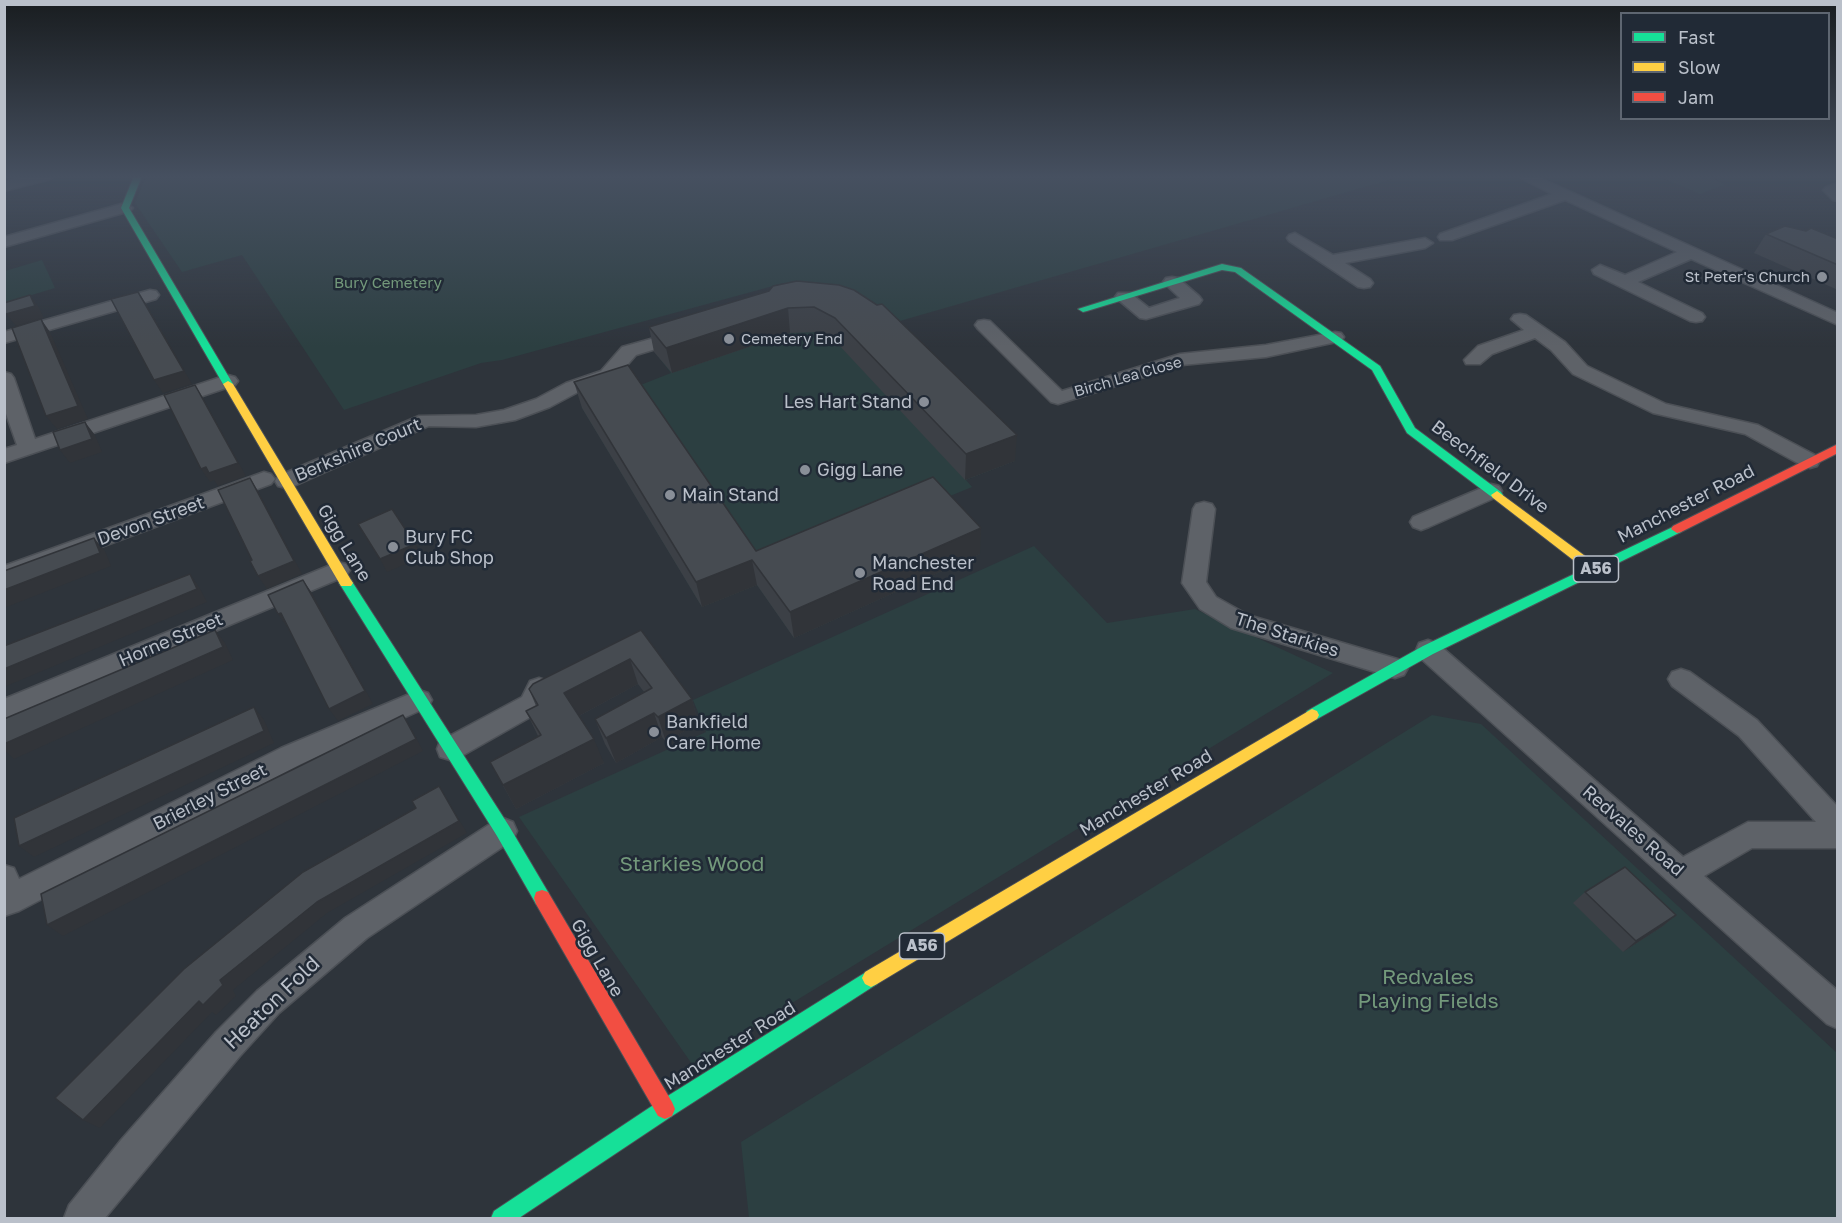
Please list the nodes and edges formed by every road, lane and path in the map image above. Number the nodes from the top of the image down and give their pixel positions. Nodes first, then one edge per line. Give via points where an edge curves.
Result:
1 (36, 233) edge
2 (139, 233) edge
3 (1457, 233) edge
4 (1647, 233) edge
5 (1295, 238) dead end
6 (4, 242) edge
7 (1690, 253) junction
8 (1330, 261) junction
9 (1599, 270) dead end
10 (1172, 282) junction
11 (1624, 282) junction
12 (1364, 283) dead end
13 (150, 295) dead end
14 (1124, 297) junction
15 (1083, 309) dead end
16 (1696, 317) dead end
17 (1520, 319) dead end
18 (1838, 320) edge
19 (984, 325) dead end
20 (699, 330) edge
21 (1538, 331) junction
22 (1335, 337) junction
23 (4, 338) edge
24 (1473, 360) dead end
25 (4, 378) edge
26 (228, 381) junction
27 (28, 448) junction
28 (1838, 448) edge
29 (4, 456) edge
30 (1810, 461) junction
31 (275, 480) junction
32 (1491, 491) junction
33 (1204, 510) dead end
34 (1421, 522) dead end
35 (338, 570) junction
36 (1595, 570) junction
37 (4, 575) edge
38 (1428, 650) junction
39 (1395, 668) junction
40 (1681, 679) dead end
41 (543, 680) edge
42 (419, 700) junction
43 (4, 710) edge
44 (450, 749) junction
45 (1838, 827) edge
46 (503, 831) junction
47 (1838, 835) edge
48 (1682, 873) junction
49 (6, 894) edge
50 (1838, 1013) edge
51 (665, 1108) junction
52 (82, 1218) edge
53 (501, 1218) edge

1 - 6 street
2 - 26 main road, Gigg Lane
3 - 8 street via 1446,237 1427,235 1423,237 1425,243
4 - 7 street
5 - 8 street
7 - 11 street
7 - 18 street
8 - 12 street
9 - 11 street
10 - 14 main road
10 - 14 street via 1193,300 1146,314
10 - 22 main road, Beechfield Drive via 1222,267 1238,270
11 - 16 street
13 - 23 street
14 - 15 main road
17 - 21 street
19 - 22 street, Birch Lea Close via 1058,398 1180,360 1266,351
20 - 31 street, Berkshire Court via 629,351 608,375 508,416 476,421 426,420
21 - 24 street via 1485,350
21 - 30 street via 1580,370 1660,409 1751,429
22 - 32 main road, Beechfield Drive via 1376,368 1411,430
25 - 27 street
26 - 27 street
26 - 31 main road, Gigg Lane
27 - 29 street
28 - 30 main road, Manchester Road / A56
30 - 36 main road, Manchester Road / A56
31 - 35 main road, Gigg Lane
31 - 37 street, Devon Street
32 - 34 street
32 - 36 main road, Beechfield Drive
33 - 39 street, The Starkies via 1194,583 1208,603 1240,622
35 - 42 main road, Gigg Lane
35 - 43 street, Horne Street
36 - 38 main road, Manchester Road / A56
38 - 39 main road, Manchester Road / A56
38 - 48 street, Redvales Road
39 - 51 main road, Manchester Road / A56 via 897,961
40 - 45 street via 1748,728
41 - 44 street via 532,704
42 - 44 main road, Gigg Lane
42 - 49 street, Brierley Street via 291,756
44 - 46 main road, Gigg Lane
46 - 51 main road, Gigg Lane
46 - 52 street, Heaton Fold via 356,928 268,1002 150,1134
47 - 48 street via 1748,835
48 - 50 street, Redvales Road
51 - 53 main road, Manchester Road / A56

